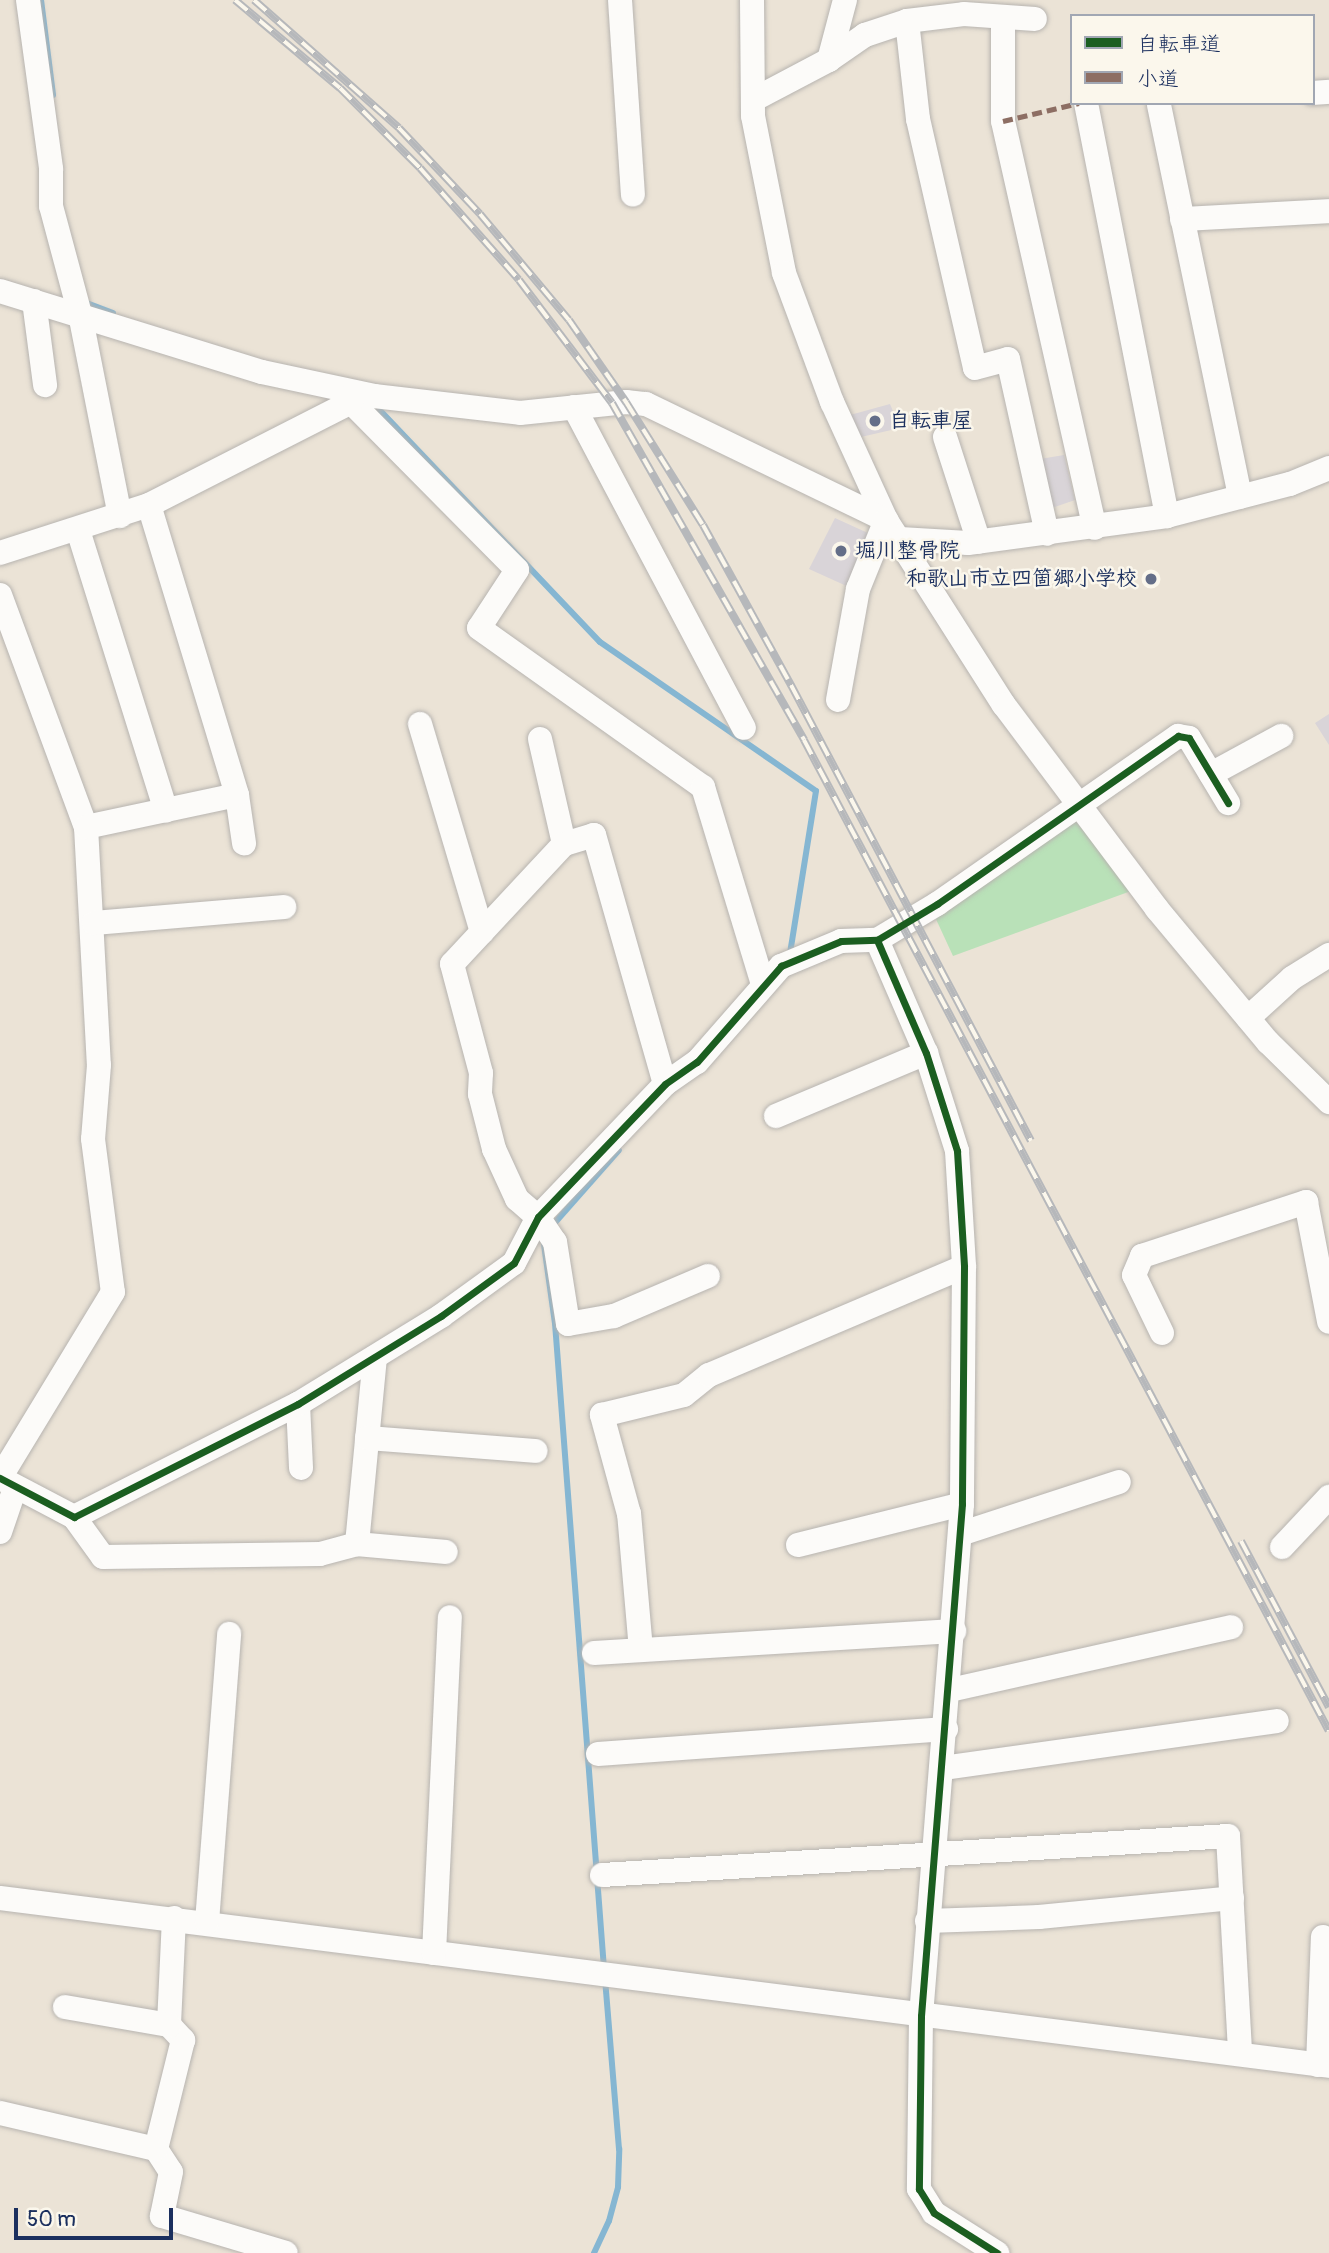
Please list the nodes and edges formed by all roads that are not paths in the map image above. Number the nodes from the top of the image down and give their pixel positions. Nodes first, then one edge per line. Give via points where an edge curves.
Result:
1 (28, 0) edge
2 (620, 0) edge
3 (752, 0) edge
4 (845, 0) edge
5 (966, 7) edge
6 (1003, 17) junction
7 (1035, 19) dead end
8 (907, 21) junction
9 (828, 60) junction
10 (753, 100) junction
11 (1086, 105) edge
12 (1166, 105) edge
13 (633, 195) dead end
14 (1329, 211) edge
15 (1182, 219) junction
16 (0, 291) edge
17 (34, 301) junction
18 (80, 314) junction
19 (45, 385) dead end
20 (360, 397) junction
21 (573, 407) junction
22 (945, 437) dead end
23 (1329, 468) edge
24 (1240, 497) junction
25 (149, 505) junction
26 (120, 516) junction
27 (1167, 516) junction
28 (1096, 528) junction
29 (78, 530) junction
30 (893, 530) junction
31 (1047, 534) junction
32 (979, 542) junction
33 (0, 553) edge
34 (0, 595) edge
35 (838, 700) dead end
36 (420, 724) dead end
37 (744, 728) dead end
38 (1281, 736) dead end
39 (540, 739) dead end
40 (1211, 774) junction
41 (237, 795) junction
42 (1076, 803) junction
43 (1228, 803) dead end
44 (166, 810) junction
45 (86, 827) junction
46 (244, 843) dead end
47 (564, 844) junction
48 (284, 907) dead end
49 (94, 923) junction
50 (482, 932) junction
51 (877, 940) junction
52 (1329, 955) edge
53 (763, 984) junction
54 (1248, 1018) junction
55 (926, 1053) junction
56 (665, 1084) junction
57 (1329, 1102) edge
58 (776, 1116) dead end
59 (544, 1226) junction
60 (964, 1266) junction
61 (708, 1276) dead end
62 (1329, 1322) edge
63 (1162, 1333) dead end
64 (375, 1357) junction
65 (298, 1404) junction
66 (367, 1438) junction
67 (535, 1451) dead end
68 (301, 1468) dead end
69 (5, 1481) edge
70 (1119, 1482) dead end
71 (1329, 1497) edge
72 (962, 1504) junction
73 (74, 1517) junction
74 (0, 1532) edge
75 (960, 1534) junction
76 (357, 1544) junction
77 (798, 1545) dead end
78 (1282, 1547) dead end
79 (446, 1552) dead end
80 (450, 1617) dead end
81 (1231, 1627) dead end
82 (954, 1631) junction
83 (229, 1634) dead end
84 (641, 1650) junction
85 (594, 1653) dead end
86 (950, 1690) junction
87 (1277, 1720) dead end
88 (946, 1729) junction
89 (598, 1754) dead end
90 (943, 1768) junction
91 (936, 1856) junction
92 (602, 1875) dead end
93 (0, 1898) edge
94 (1232, 1898) junction
95 (174, 1917) junction
96 (927, 1921) junction
97 (208, 1922) junction
98 (1322, 1937) dead end
99 (434, 1953) junction
100 (65, 2007) dead end
101 (921, 2016) junction
102 (169, 2025) junction
103 (1240, 2054) junction
104 (1323, 2065) edge
105 (0, 2113) edge
106 (156, 2148) junction
107 (286, 2253) edge
108 (997, 2253) edge

1 - 18 street via 51,169 51,206
2 - 13 street
3 - 10 street
4 - 9 street
5 - 6 street
5 - 8 street
6 - 7 street
6 - 28 street via 1003,121
8 - 9 street via 865,35
8 - 31 street via 918,119 975,368 1008,359
9 - 10 street
10 - 30 street via 784,273 832,402
11 - 27 street
12 - 15 street
14 - 15 street
15 - 24 street
16 - 17 street
17 - 18 street
17 - 19 street
18 - 20 street via 262,372
18 - 26 street
20 - 21 street via 520,413
20 - 25 street
20 - 53 street via 517,570 479,628 703,787
21 - 30 street via 626,402 656,407 699,434
21 - 37 street
22 - 32 street
23 - 24 street
24 - 27 street
25 - 26 street
25 - 41 street
26 - 29 street
27 - 28 street
28 - 31 street
29 - 33 street
29 - 44 street
30 - 32 street
30 - 35 street via 858,589
30 - 42 street via 1004,705
31 - 32 street
34 - 45 street
36 - 50 street
38 - 40 street
39 - 47 street
40 - 42 street via 1189,737 1178,736
40 - 43 street
41 - 44 street
41 - 46 street
42 - 51 street via 937,904
42 - 54 street
44 - 45 street
45 - 49 street
47 - 50 street
47 - 56 street via 594,835
48 - 49 street
49 - 69 street via 99,1065 93,1139 113,1292
50 - 59 street via 452,964 481,1073 480,1094 495,1149 517,1199
51 - 53 street via 841,941 788,961
51 - 55 street
52 - 54 street via 1292,978
53 - 56 street via 696,1062
54 - 57 street
55 - 58 street
55 - 60 street via 957,1151
56 - 59 street
59 - 61 street via 568,1324 614,1316
59 - 64 street via 514,1263
60 - 72 street
60 - 84 street via 709,1375 684,1395 602,1415 629,1514
62 - 63 street via 1306,1202 1142,1256 1134,1275
64 - 65 street
64 - 66 street
65 - 68 street
65 - 73 street
66 - 67 street
66 - 76 street
69 - 73 street
69 - 74 street
70 - 75 street
71 - 78 street
72 - 75 street
72 - 77 street
73 - 76 street via 103,1557 320,1554
75 - 82 street
76 - 79 street
80 - 99 street
81 - 86 street
82 - 84 street
82 - 86 street
83 - 97 street
84 - 85 street
86 - 88 street
87 - 90 street
88 - 89 street
88 - 90 street
90 - 91 street
91 - 92 street
91 - 94 street via 1228,1836
91 - 96 street
93 - 95 street
94 - 96 street via 1039,1917
94 - 103 street
95 - 97 street
95 - 102 street
96 - 101 street
97 - 99 street
98 - 104 street
99 - 101 street
100 - 102 street
101 - 103 street
101 - 108 street via 919,2189 934,2213
102 - 106 street via 183,2040
103 - 104 street
105 - 106 street
106 - 107 street via 171,2172 162,2216

